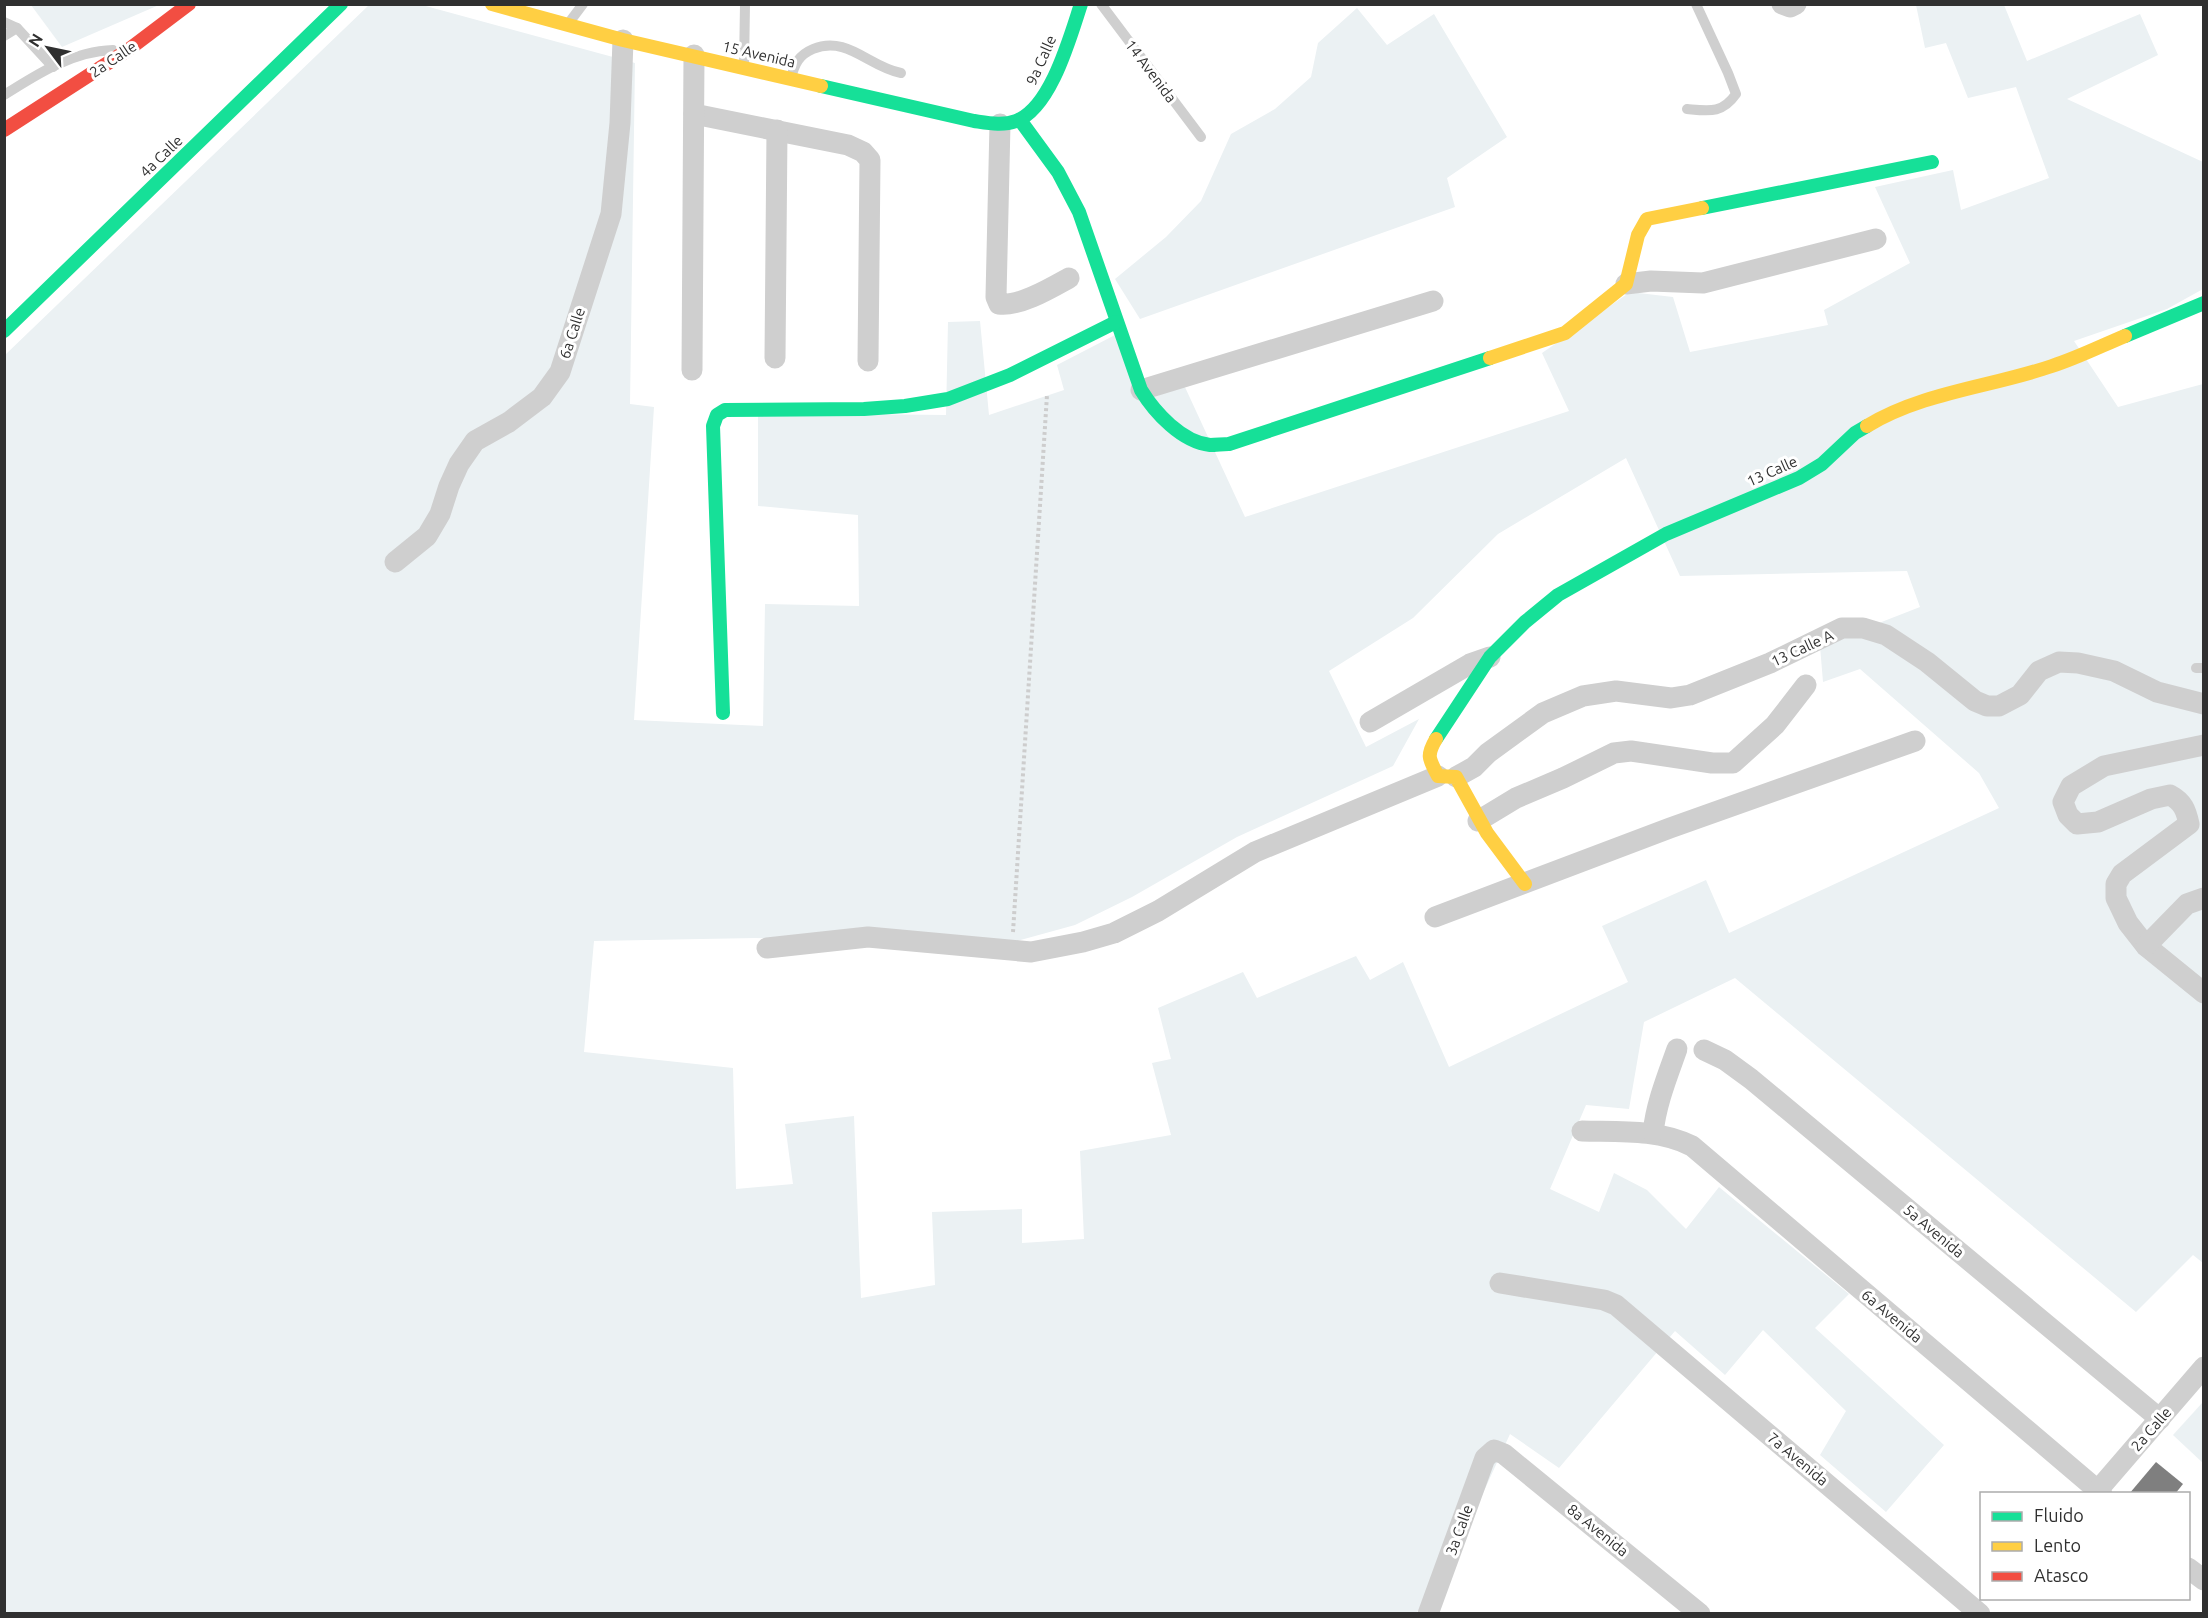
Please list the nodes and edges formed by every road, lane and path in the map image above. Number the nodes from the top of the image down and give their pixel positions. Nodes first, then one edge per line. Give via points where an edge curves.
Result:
1 (189, 4) edge
2 (341, 4) edge
3 (492, 4) edge
4 (583, 4) edge
5 (745, 4) edge
6 (1081, 4) edge
7 (1101, 4) edge
8 (1696, 4) edge
9 (1782, 4) edge
10 (1796, 4) edge
11 (4, 22) edge
12 (568, 24) junction
13 (17, 28) junction
14 (4, 36) edge
15 (623, 39) junction
16 (128, 50) junction
17 (694, 56) junction
18 (53, 67) junction
19 (744, 68) junction
20 (901, 73) dead end
21 (791, 78) junction
22 (4, 95) edge
23 (1687, 109) dead end
24 (694, 114) junction
25 (1010, 122) junction
26 (4, 130) edge
27 (777, 130) junction
28 (1201, 137) dead end
29 (1932, 162) dead end
30 (1876, 239) dead end
31 (1069, 278) dead end
32 (1626, 284) junction
33 (1433, 301) dead end
34 (2204, 303) edge
35 (1116, 322) junction
36 (4, 331) edge
37 (775, 358) dead end
38 (868, 361) dead end
39 (692, 370) dead end
40 (1142, 390) junction
41 (1047, 395) dead end
42 (395, 562) dead end
43 (1490, 657) junction
44 (1806, 685) dead end
45 (2204, 704) edge
46 (723, 713) dead end
47 (1370, 722) dead end
48 (1915, 741) dead end
49 (2204, 745) edge
50 (1442, 773) junction
51 (1478, 821) junction
52 (1525, 884) junction
53 (2204, 898) edge
54 (1435, 916) dead end
55 (2146, 946) junction
56 (767, 948) dead end
57 (1012, 951) junction
58 (2204, 993) edge
59 (1677, 1049) dead end
60 (1704, 1050) dead end
61 (1582, 1131) dead end
62 (1644, 1133) junction
63 (1500, 1283) dead end
64 (2204, 1367) edge
65 (2160, 1419) junction
66 (1494, 1450) joint
67 (2100, 1492) edge
68 (2190, 1570) edge
69 (2204, 1581) edge
70 (1429, 1613) edge
71 (1700, 1614) edge
72 (1980, 1614) edge

1 - 16 street, 2a Calle
2 - 36 street, 4a Calle
3 - 12 street, 15 Avenida
4 - 12 lane
5 - 19 lane
6 - 25 street, 9a Calle via 1052,79 1036,108
7 - 28 lane, 14 Avenida
8 - 23 lane via 1736,94 1727,106 1707,111
9 - 10 street
11 - 13 lane
12 - 15 street, 15 Avenida
13 - 14 lane
13 - 18 lane
15 - 17 street, 15 Avenida
15 - 42 street, 6a Calle via 611,214 560,372 542,397 475,441 459,464 427,536
16 - 18 lane via 96,50
16 - 26 street, 2a Calle
17 - 19 street, 15 Avenida
17 - 24 street
18 - 22 lane
19 - 21 street, 15 Avenida
20 - 21 lane via 888,70 848,47 828,45 799,57
21 - 25 street, 15 Avenida via 974,121
24 - 27 street
24 - 39 street
25 - 31 street via 996,297 999,304 1009,306
25 - 35 street via 1058,172 1078,212
27 - 37 street
27 - 38 street via 848,145 870,160
29 - 32 street via 1647,219 1638,235
30 - 32 street via 1703,283 1651,280
32 - 40 street via 1565,333 1229,444 1208,446 1177,432 1150,405
33 - 40 street
34 - 43 street, 13 Calle via 2052,366 1888,413 1799,478 1666,534 1558,595
35 - 40 street
35 - 46 street via 1010,375 948,399 864,409 725,410 717,415 713,426
41 - 57 path
43 - 47 street via 1470,664
43 - 50 street, 13 Calle via 1429,751 1429,759
44 - 51 street via 1775,725 1733,763 1631,751 1614,753 1516,798
45 - 50 street, 13 Calle A via 2157,692 2114,671 2059,662 2039,671 2020,694 1999,706 1987,706 1886,635 1863,628 1842,628 1690,695 1671,698 1617,691 1583,696 1543,713 1474,767
48 - 52 street
49 - 55 street via 2104,766 2071,786 2063,802 2077,824 2098,822 2170,795 2187,811 2189,824 2122,874 2116,884 2116,898 2128,923
50 - 51 street
50 - 57 street via 1256,852 1114,933 1031,952
51 - 52 street
52 - 54 street
53 - 55 street via 2187,904
55 - 58 street
56 - 57 street via 868,937
59 - 62 street via 1655,1117
60 - 65 street, 5a Avenida via 1751,1079
61 - 62 street
62 - 67 street, 6a Avenida via 1692,1146
63 - 72 street, 7a Avenida via 1616,1305
64 - 65 street, 2a Calle
65 - 67 street, 2a Calle
66 - 70 street, 3a Calle via 1485,1458
66 - 71 street, 8a Avenida via 1504,1454
68 - 69 street

